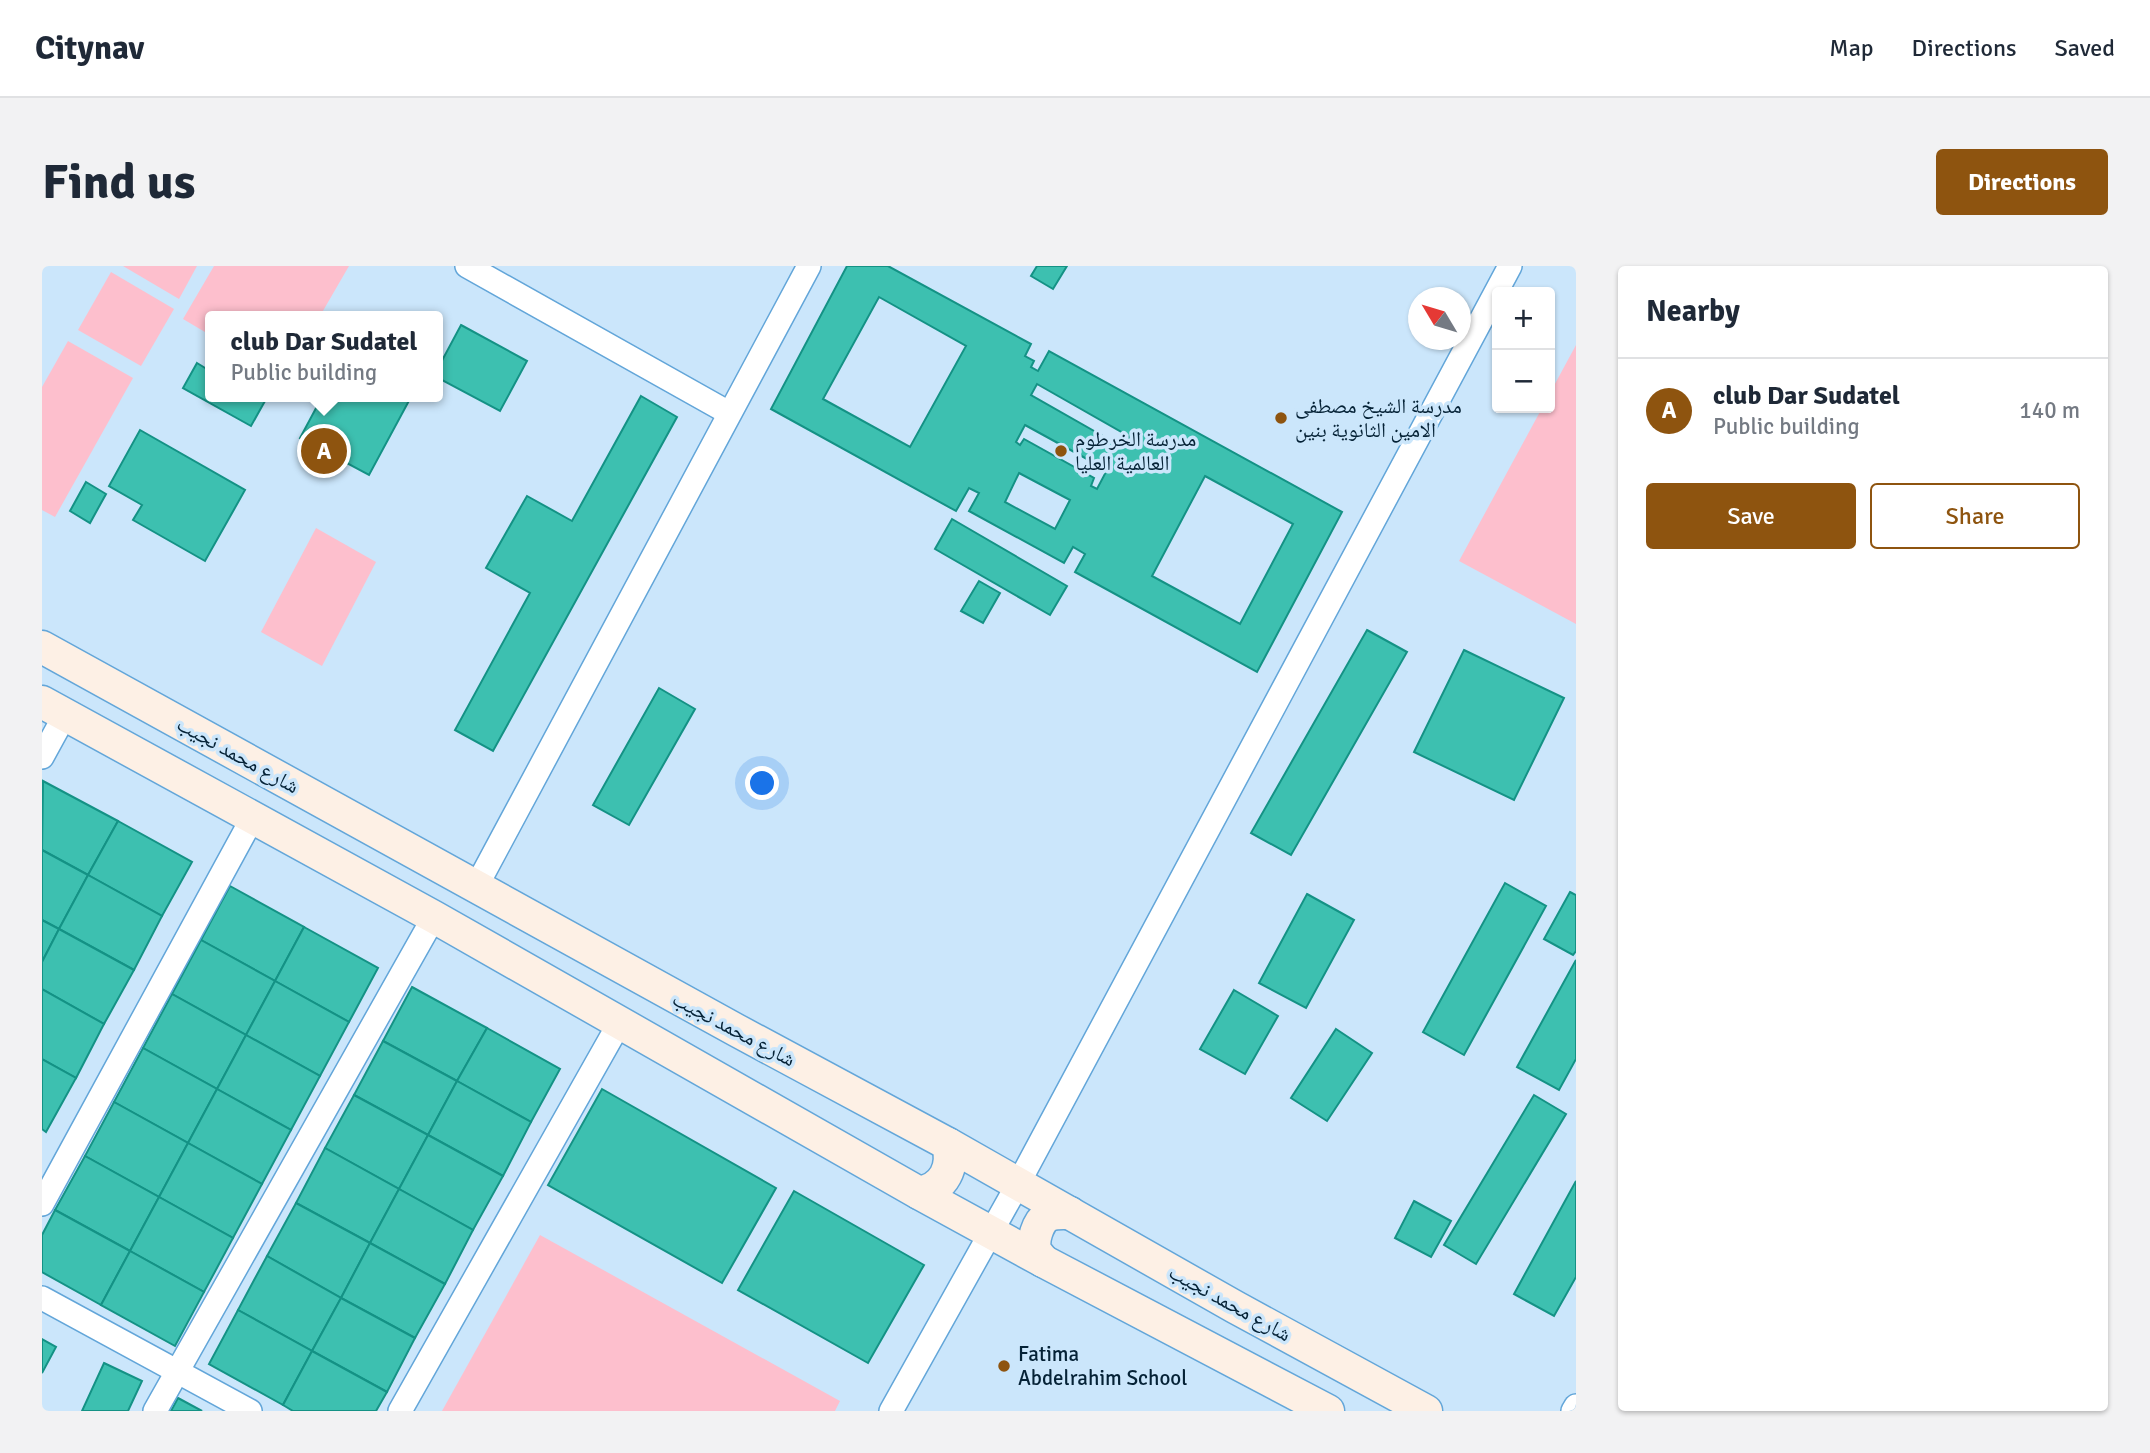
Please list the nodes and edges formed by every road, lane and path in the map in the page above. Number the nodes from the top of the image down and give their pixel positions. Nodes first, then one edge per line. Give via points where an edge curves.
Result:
1 (467, 266) edge
2 (809, 266) edge
3 (1510, 266) edge
4 (729, 413) junction
5 (42, 647) edge
6 (53, 708) edge
7 (42, 757) edge
8 (253, 817) junction
9 (476, 887) junction
10 (434, 917) junction
11 (620, 1022) junction
12 (948, 1144) junction
13 (1018, 1184) junction
14 (919, 1193) junction
15 (42, 1204) edge
16 (1070, 1213) junction
17 (992, 1233) junction
18 (1043, 1261) junction
19 (42, 1298) edge
20 (177, 1371) junction
21 (1576, 1406) edge
22 (155, 1411) edge
23 (250, 1411) edge
24 (400, 1411) edge
25 (891, 1411) edge
26 (1328, 1411) edge
27 (1426, 1411) edge
28 (1573, 1411) edge

1 - 4 street
2 - 4 street
3 - 13 street
4 - 9 street
5 - 9 main road, شارع محمد نجيب
6 - 7 street
6 - 8 main road
8 - 10 main road
8 - 15 street
9 - 12 main road, شارع محمد نجيب
10 - 11 main road
10 - 20 street
11 - 14 main road
11 - 24 street
12 - 13 main road, شارع محمد نجيب
12 - 14 main road via 951,1161 945,1177
13 - 16 main road, شارع محمد نجيب
13 - 17 street
14 - 17 main road
16 - 18 main road via 1057,1213 1040,1223 1035,1250
16 - 27 main road, شارع محمد نجيب
17 - 18 main road
17 - 25 street
18 - 26 main road
19 - 20 street
20 - 22 street
20 - 23 street
21 - 28 street

